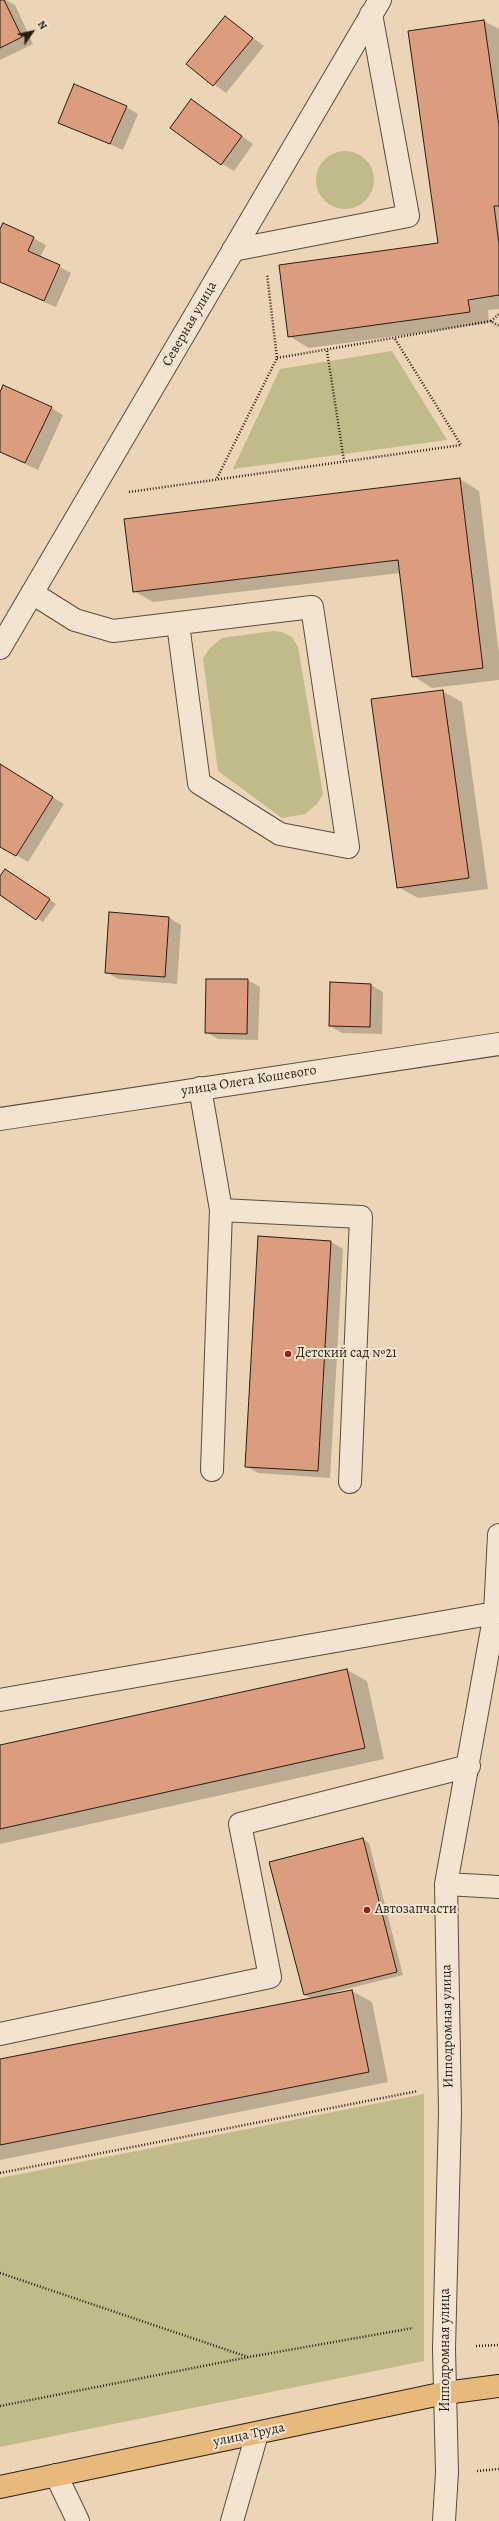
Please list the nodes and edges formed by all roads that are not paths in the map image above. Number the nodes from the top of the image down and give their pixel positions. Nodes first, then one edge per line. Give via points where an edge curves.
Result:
1 (375, 7) edge
2 (233, 250) junction
3 (32, 593) junction
4 (178, 624) junction
5 (0, 648) edge
6 (499, 1044) edge
7 (200, 1088) junction
8 (0, 1119) edge
9 (221, 1210) junction
10 (212, 1470) dead end
11 (350, 1482) dead end
12 (499, 1535) edge
13 (495, 1613) junction
14 (0, 1700) edge
15 (469, 1766) junction
16 (446, 1884) junction
17 (499, 1887) edge
18 (0, 2034) edge
19 (499, 2386) edge
20 (445, 2393) junction
21 (256, 2434) junction
22 (56, 2475) junction
23 (0, 2487) edge
24 (78, 2521) edge
25 (232, 2521) edge
26 (444, 2521) edge

1 - 2 street, Северная улица
1 - 2 street via 408,216
2 - 3 street, Северная улица
3 - 4 street via 75,620 113,631
3 - 5 street, Северная улица
4 - 4 street via 312,607 348,848 280,834 199,783
6 - 7 street, улица Олега Кошевого
7 - 8 street, улица Олега Кошевого
7 - 9 street
9 - 10 street
9 - 11 street via 361,1217
12 - 13 street, Ипподромная улица
13 - 14 street
13 - 15 street, Ипподромная улица
15 - 16 street, Ипподромная улица
15 - 18 street via 240,1824 270,1977
16 - 17 street
16 - 20 street, Ипподромная улица via 450,2113
19 - 20 main road, улица Труда
20 - 21 main road, улица Труда
20 - 26 street, Ипподромная улица via 447,2472
21 - 22 main road, улица Труда
21 - 25 street
22 - 23 main road, улица Труда
22 - 24 street

